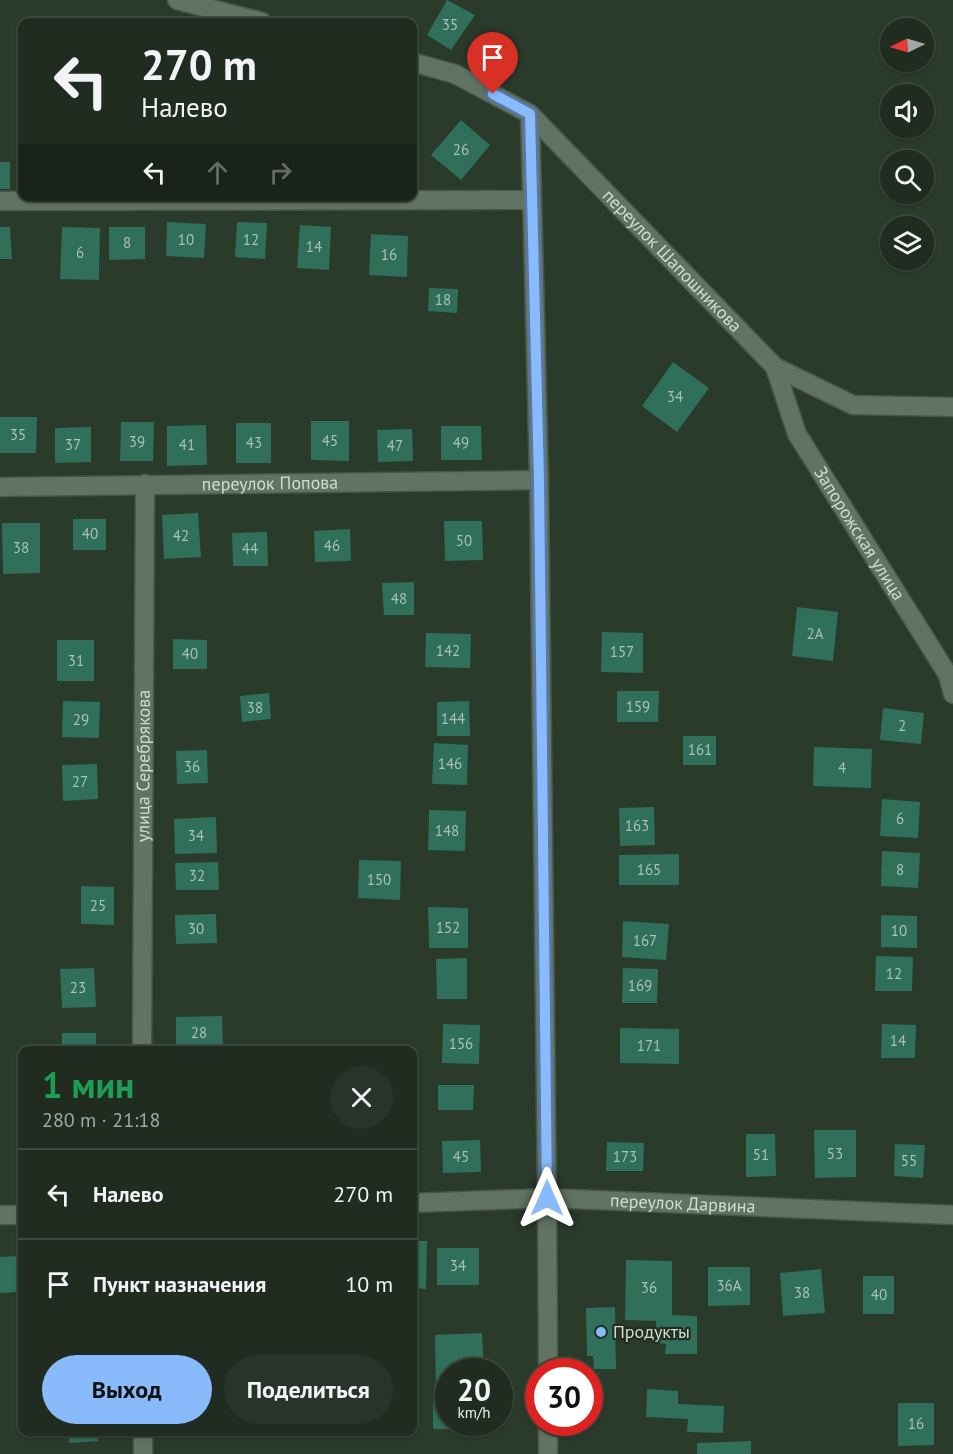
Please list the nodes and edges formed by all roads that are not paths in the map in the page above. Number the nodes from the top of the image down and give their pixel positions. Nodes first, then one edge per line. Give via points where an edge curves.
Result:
1 (177, 0) edge
2 (247, 18) edge
3 (417, 63) edge
4 (530, 114) junction
5 (417, 200) edge
6 (532, 200) junction
7 (0, 201) edge
8 (18, 201) edge
9 (775, 367) junction
10 (953, 407) edge
11 (539, 480) junction
12 (145, 484) junction
13 (0, 487) edge
14 (953, 694) edge
15 (142, 1046) edge
16 (547, 1198) junction
17 (417, 1203) edge
18 (0, 1215) edge
19 (18, 1215) edge
20 (953, 1215) edge
21 (548, 1358) edge
22 (143, 1436) edge
23 (548, 1436) edge
24 (143, 1454) edge
25 (548, 1454) edge

1 - 2 street
3 - 4 street, переулок Шапошникова via 456,74
4 - 6 street
4 - 9 street, переулок Шапошникова
5 - 6 street
6 - 11 street
7 - 8 street
9 - 10 street, переулок Шапошникова via 854,405
9 - 14 street, Запорожская улица via 797,434 948,675
11 - 12 street, переулок Попова
11 - 16 street
12 - 13 street, переулок Попова
12 - 15 street, улица Серебрякова
16 - 17 street, переулок Дарвина
16 - 20 street, переулок Дарвина
16 - 21 street
18 - 19 street
22 - 24 street
23 - 25 street

